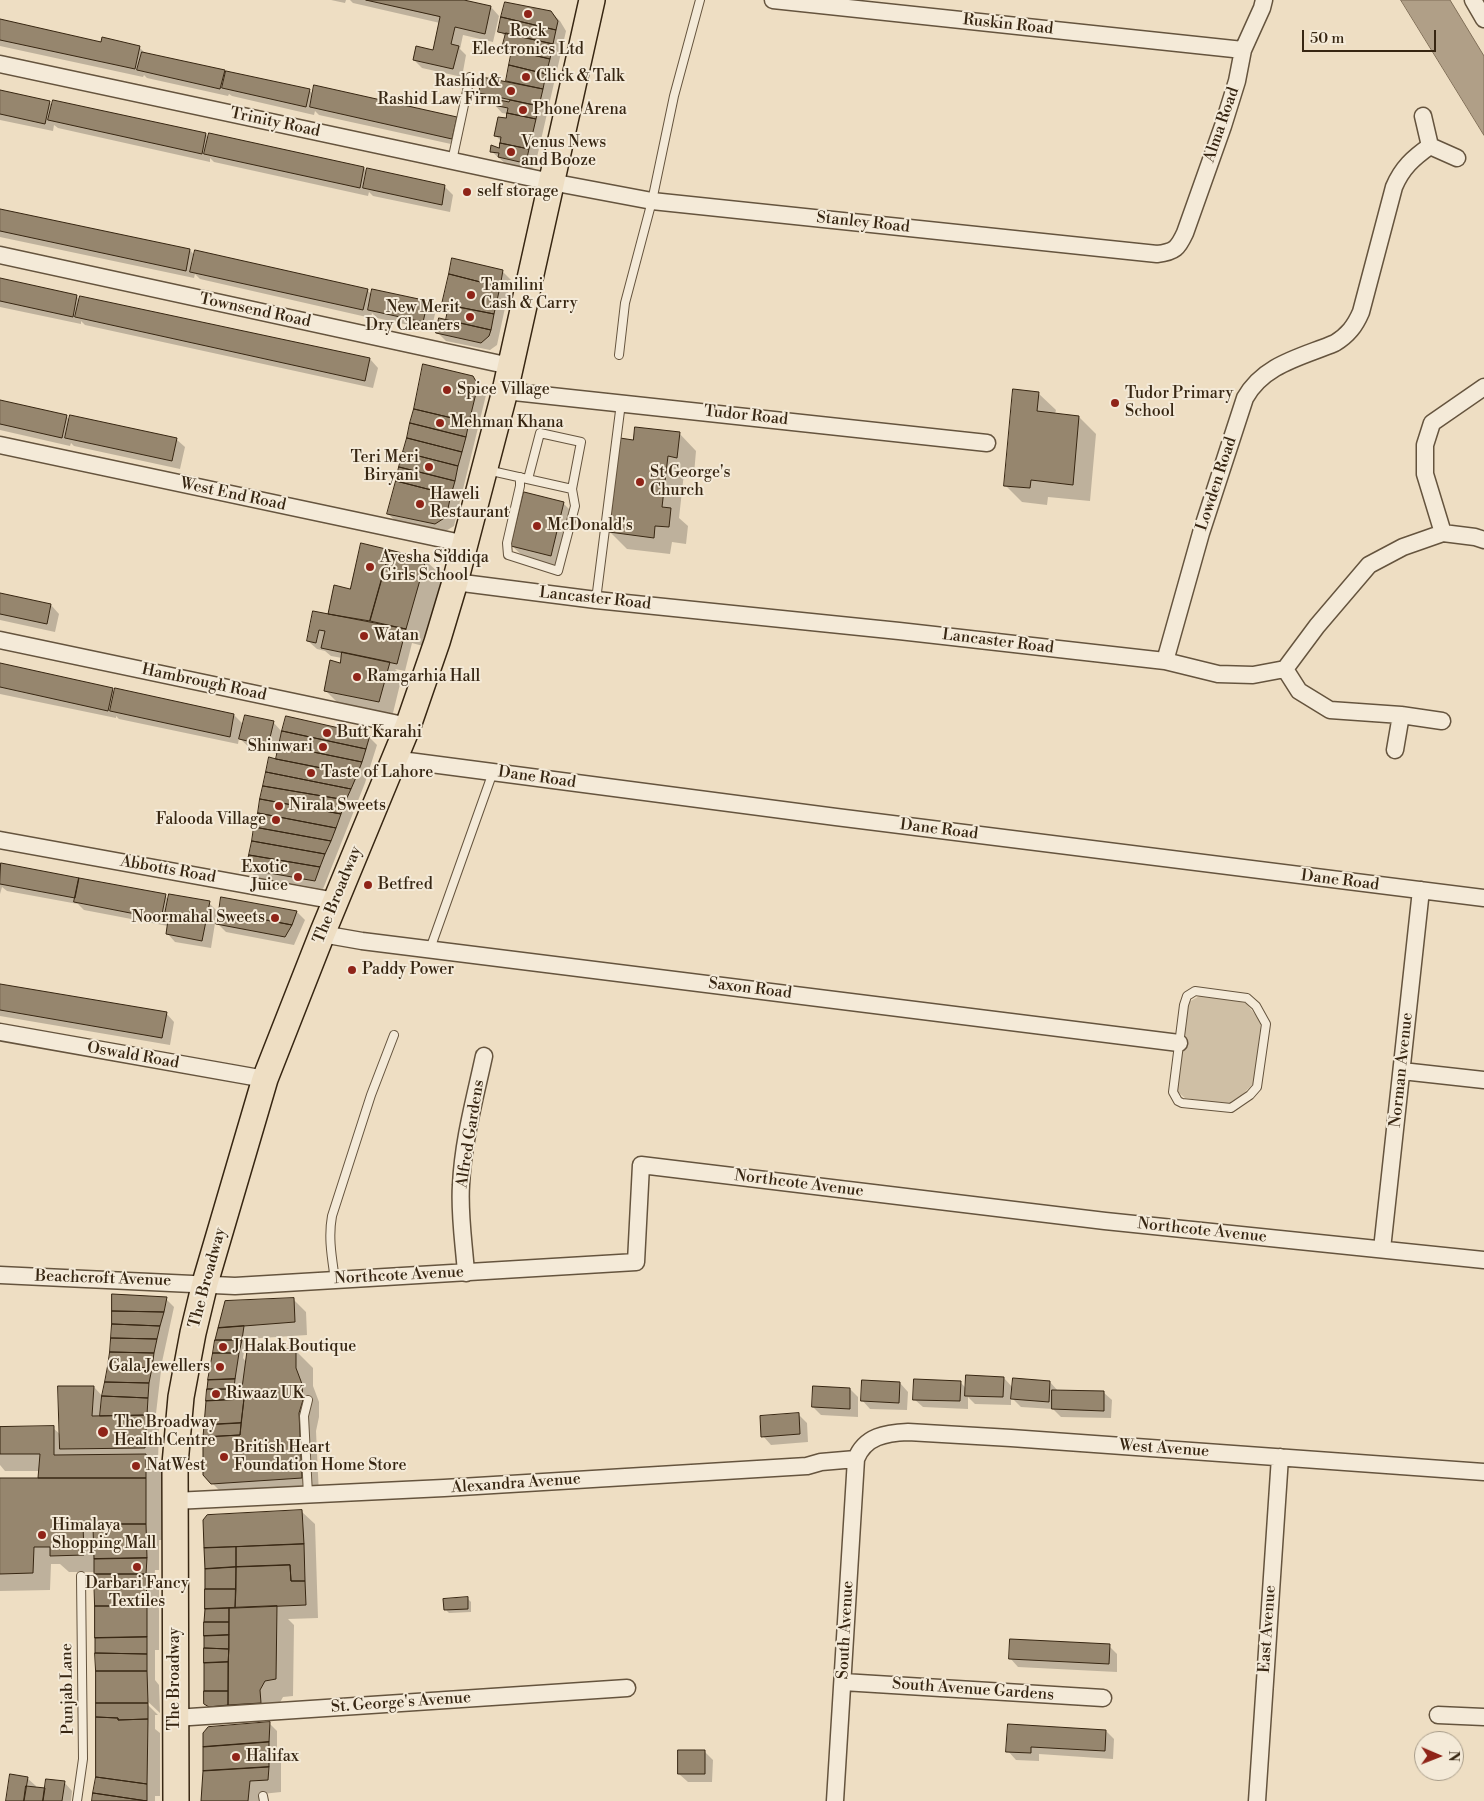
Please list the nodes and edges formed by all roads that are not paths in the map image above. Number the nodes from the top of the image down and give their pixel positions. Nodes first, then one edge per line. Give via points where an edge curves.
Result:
1 (700, 0) edge
2 (773, 0) edge
3 (1264, 0) edge
4 (1473, 0) edge
5 (588, 1) edge
6 (1484, 19) edge
7 (1243, 50) junction
8 (0, 64) edge
9 (470, 77) dead end
10 (1423, 116) dead end
11 (1430, 146) junction
12 (1457, 158) dead end
13 (452, 161) junction
14 (551, 182) junction
15 (652, 201) junction
16 (1175, 249) joint
17 (0, 255) edge
18 (619, 355) dead end
19 (510, 366) junction
20 (1484, 387) edge
21 (505, 391) junction
22 (621, 403) junction
23 (987, 442) dead end
24 (0, 445) edge
25 (485, 469) junction
26 (524, 478) junction
27 (572, 489) junction
28 (1443, 533) junction
29 (1484, 540) edge
30 (466, 544) junction
31 (455, 582) junction
32 (596, 600) junction
33 (0, 640) edge
34 (1165, 662) junction
35 (1285, 669) junction
36 (1401, 715) junction
37 (1442, 721) dead end
38 (408, 726) junction
39 (1396, 750) dead end
40 (394, 759) junction
41 (493, 772) junction
42 (0, 840) edge
43 (1421, 890) junction
44 (1484, 898) edge
45 (336, 900) junction
46 (322, 934) junction
47 (430, 949) junction
48 (0, 1032) edge
49 (394, 1035) dead end
50 (1179, 1043) junction
51 (484, 1056) dead end
52 (1402, 1071) junction
53 (265, 1079) junction
54 (1484, 1080) edge
55 (1382, 1249) junction
56 (1484, 1260) edge
57 (466, 1273) junction
58 (0, 1275) edge
59 (335, 1280) junction
60 (205, 1283) junction
61 (308, 1400) dead end
62 (1280, 1457) junction
63 (856, 1459) junction
64 (1484, 1472) edge
65 (308, 1495) junction
66 (174, 1500) junction
67 (81, 1576) dead end
68 (843, 1682) junction
69 (627, 1688) dead end
70 (1103, 1698) dead end
71 (1438, 1715) dead end
72 (1484, 1717) edge
73 (175, 1718) junction
74 (77, 1801) edge
75 (176, 1801) edge
76 (835, 1801) edge
77 (1257, 1801) edge

1 - 15 lane via 674,96
2 - 7 street, Ruskin Road
3 - 7 street, Alma Road
4 - 6 street
5 - 14 main road, The Broadway
7 - 16 street, Alma Road via 1223,126 1185,233
8 - 13 street, Trinity Road
9 - 13 lane
10 - 11 street
11 - 12 street
11 - 34 street, Lowden Road via 1399,174 1356,323 1335,343 1274,368 1255,383 1245,398 1201,533
13 - 14 street, Trinity Road
14 - 15 street, Stanley Road
14 - 19 main road, The Broadway
15 - 16 street, Stanley Road via 1157,254
15 - 18 lane via 625,303
17 - 19 street, Townsend Road
19 - 21 main road, The Broadway
20 - 28 street via 1432,423 1425,445 1425,474
21 - 22 street, Tudor Road
21 - 25 main road, The Broadway
22 - 23 street, Tudor Road
22 - 32 lane
24 - 30 street, West End Road
25 - 26 lane
25 - 30 main road, The Broadway
26 - 27 lane
26 - 27 lane via 540,433 581,442
26 - 27 lane via 507,543 508,554 558,571 575,506
28 - 29 street
28 - 35 street via 1403,547 1369,565
30 - 31 main road, The Broadway
31 - 32 street, Lancaster Road
31 - 38 main road, The Broadway
32 - 34 street, Lancaster Road
33 - 38 street, Hambrough Road
34 - 35 street, Lancaster Road via 1218,674 1253,675
35 - 36 street via 1299,692 1330,710
36 - 37 street
36 - 39 street
38 - 40 main road, The Broadway
40 - 41 street, Dane Road
40 - 45 main road, The Broadway
41 - 43 street, Dane Road
41 - 47 lane
42 - 45 street, Abbotts Road
43 - 44 street, Dane Road
43 - 52 street, Norman Avenue
45 - 46 main road, The Broadway
46 - 47 street, Saxon Road
46 - 53 main road, The Broadway
47 - 50 street, Saxon Road
48 - 53 street, Oswald Road
49 - 59 lane via 332,1216 330,1245
50 - 50 lane via 1185,1000 1190,993 1247,998 1256,1006 1266,1024 1258,1087 1231,1108 1178,1101 1173,1092
51 - 57 street, Alfred Gardens via 462,1165
52 - 54 street
52 - 55 street, Norman Avenue
53 - 60 main road, The Broadway
55 - 56 street, Northcote Avenue
55 - 57 street, Northcote Avenue via 1105,1222 641,1165 636,1262
57 - 59 street, Northcote Avenue
58 - 60 street, Beachcroft Avenue
59 - 60 street, Northcote Avenue via 235,1286
60 - 66 main road, The Broadway via 180,1397
61 - 65 lane via 304,1416
62 - 63 street, West Avenue via 892,1432 874,1438 862,1447
62 - 64 street, West Avenue
62 - 77 street, East Avenue
63 - 65 street, Alexandra Avenue via 807,1466
63 - 68 street, South Avenue
65 - 66 street, Alexandra Avenue
66 - 73 main road, The Broadway
67 - 74 lane, Punjab Lane via 83,1759
68 - 70 street, South Avenue Gardens
68 - 76 street, South Avenue
69 - 73 street, St. George's Avenue
71 - 72 street
73 - 75 main road, The Broadway

